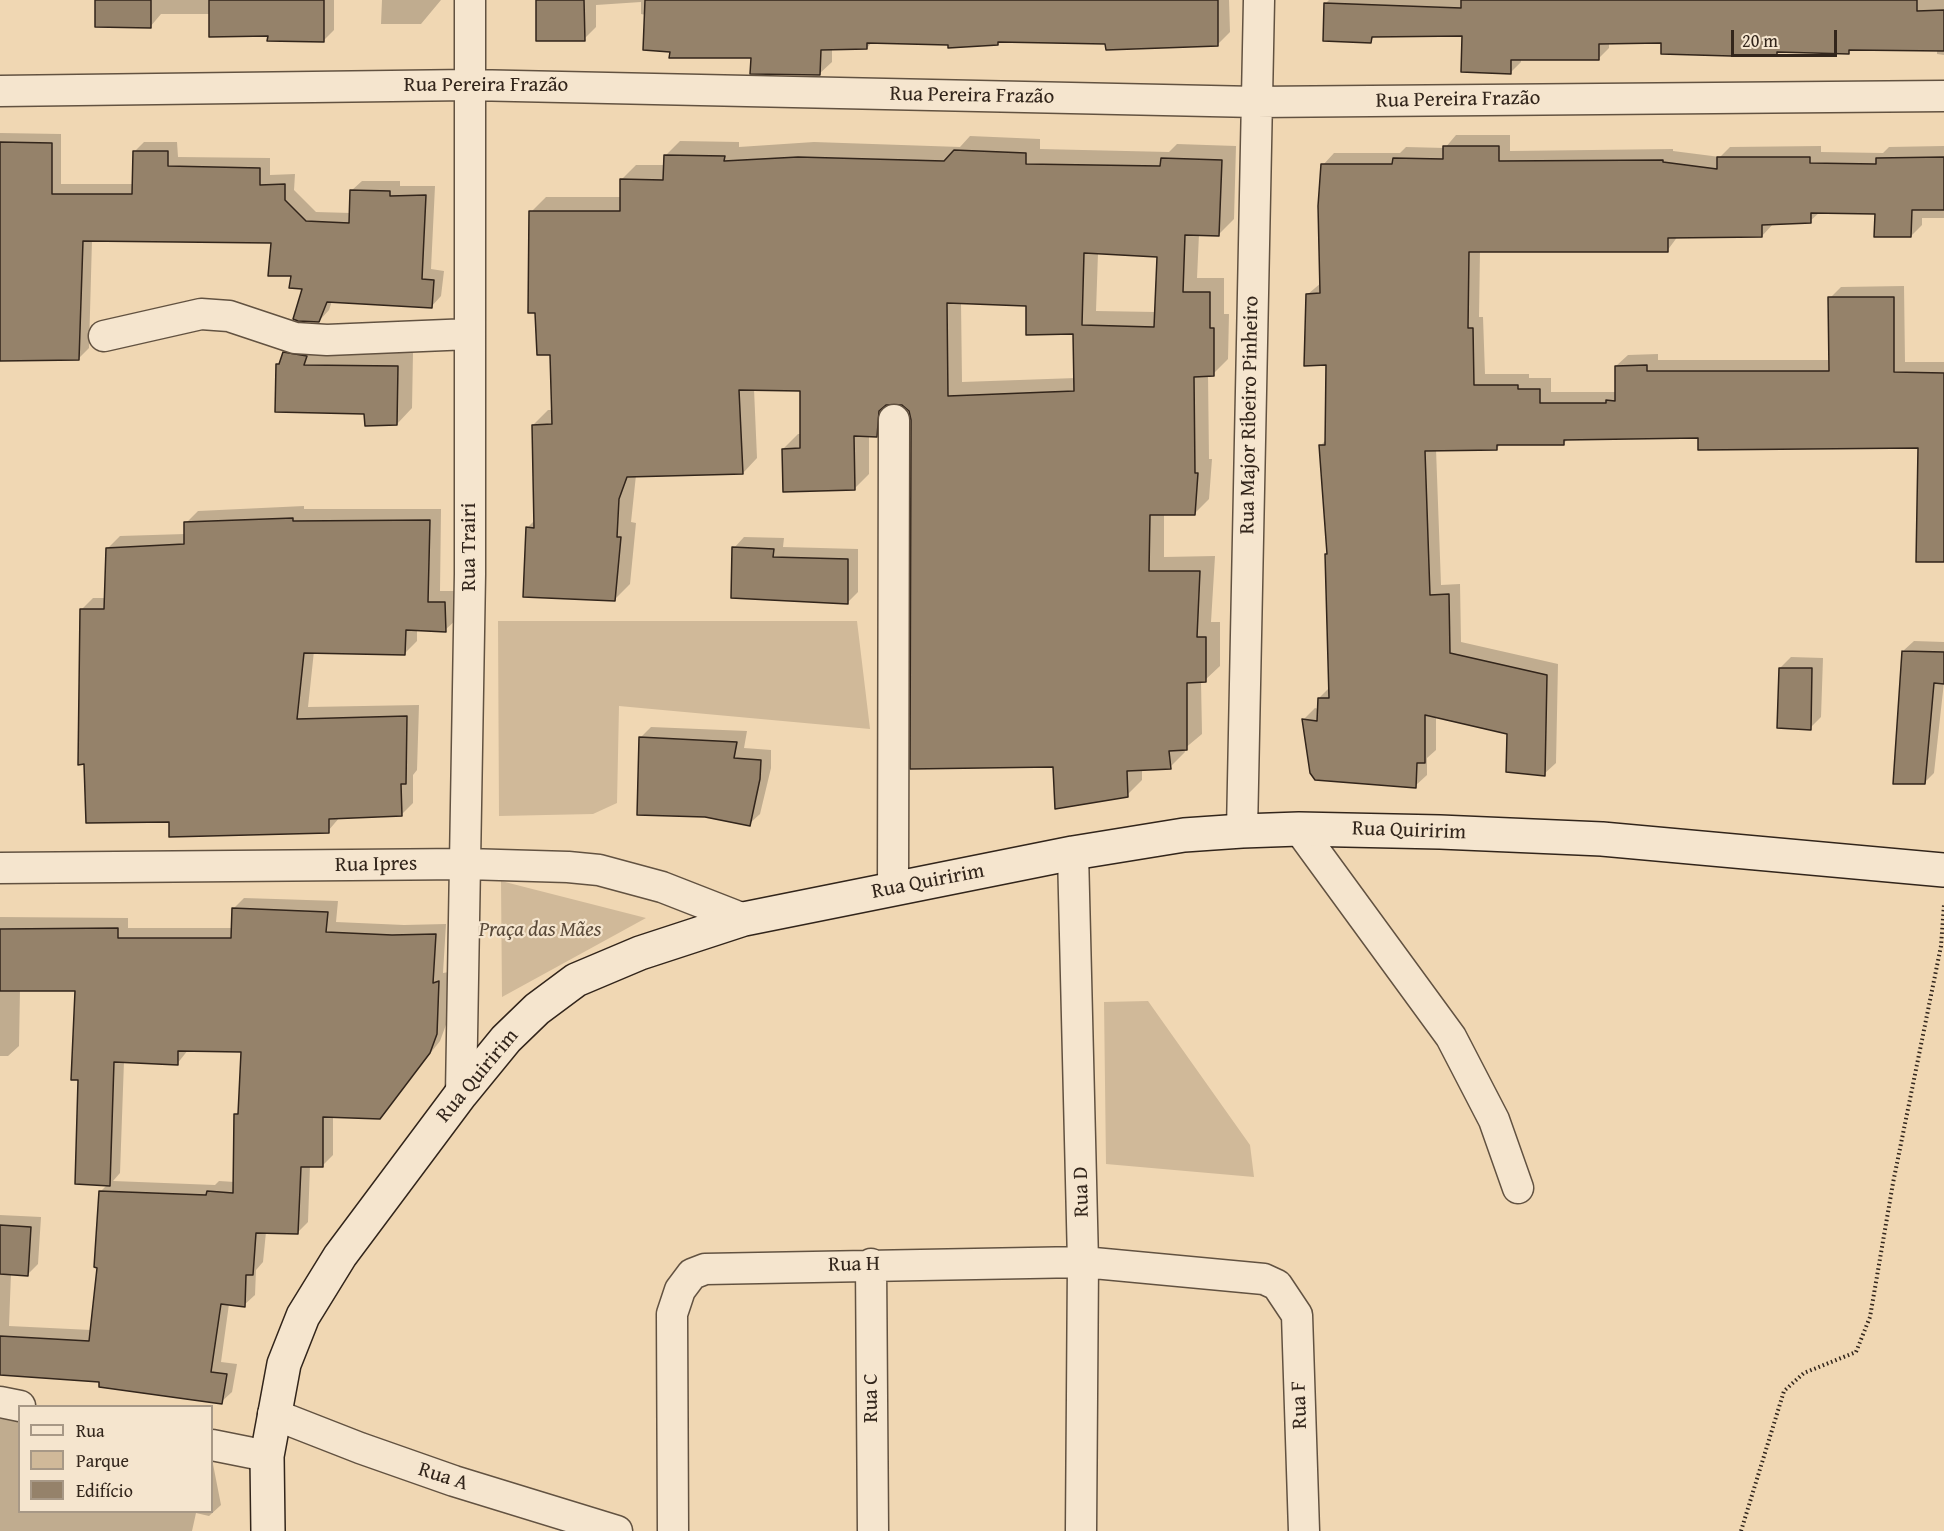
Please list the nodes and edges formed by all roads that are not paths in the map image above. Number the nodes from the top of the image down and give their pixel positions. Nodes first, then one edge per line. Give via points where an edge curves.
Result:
1 (470, 0) edge
2 (1259, 0) edge
3 (469, 85) junction
4 (0, 91) edge
5 (1944, 96) edge
6 (1256, 102) junction
7 (470, 334) junction
8 (104, 336) dead end
9 (894, 420) dead end
10 (1299, 828) junction
11 (1242, 831) junction
12 (1073, 853) junction
13 (466, 864) junction
14 (0, 868) edge
15 (1944, 870) edge
16 (893, 890) junction
17 (744, 919) junction
18 (460, 1094) junction
19 (1518, 1188) dead end
20 (1083, 1262) junction
21 (871, 1264) junction
22 (1277, 1285) joint
23 (0, 1402) edge
24 (18, 1406) edge
25 (273, 1414) junction
26 (213, 1445) edge
27 (267, 1456) junction
28 (268, 1531) edge
29 (617, 1531) edge
30 (673, 1531) edge
31 (873, 1531) edge
32 (1081, 1531) edge
33 (1304, 1531) edge

1 - 3 street, Rua Trairi
2 - 6 street, Rua Major Ribeiro Pinheiro
3 - 4 street, Rua Pereira Frazão
3 - 6 street, Rua Pereira Frazão
3 - 7 street, Rua Trairi
5 - 6 street, Rua Pereira Frazão
6 - 11 street, Rua Major Ribeiro Pinheiro
7 - 8 street via 295,338 229,316 201,314
7 - 13 street, Rua Trairi
9 - 16 street
10 - 11 main road, Rua Quiririm
10 - 15 main road, Rua Quiririm via 1602,839
10 - 19 street via 1451,1037 1494,1120
11 - 12 main road, Rua Quiririm via 1184,835
12 - 16 main road, Rua Quiririm
12 - 20 street, Rua D
13 - 14 street, Rua Ipres
13 - 17 street, Rua Ipres via 599,870 662,887
13 - 18 street, Rua Trairi
16 - 17 main road, Rua Quiririm
17 - 18 main road, Rua Quiririm via 640,953 576,980 506,1039
18 - 25 main road, Rua Quiririm via 340,1256 303,1317 284,1364
20 - 21 street, Rua H
20 - 22 street, Rua H via 1264,1279
20 - 32 street, Rua D
21 - 30 street, Rua H via 705,1269 692,1274 680,1290 672,1314
21 - 31 street, Rua C
22 - 33 street, Rua F via 1297,1315
23 - 24 street
25 - 27 main road, Rua Quiririm
25 - 29 street, Rua A via 454,1481
26 - 27 street
27 - 28 main road, Rua Quiririm

